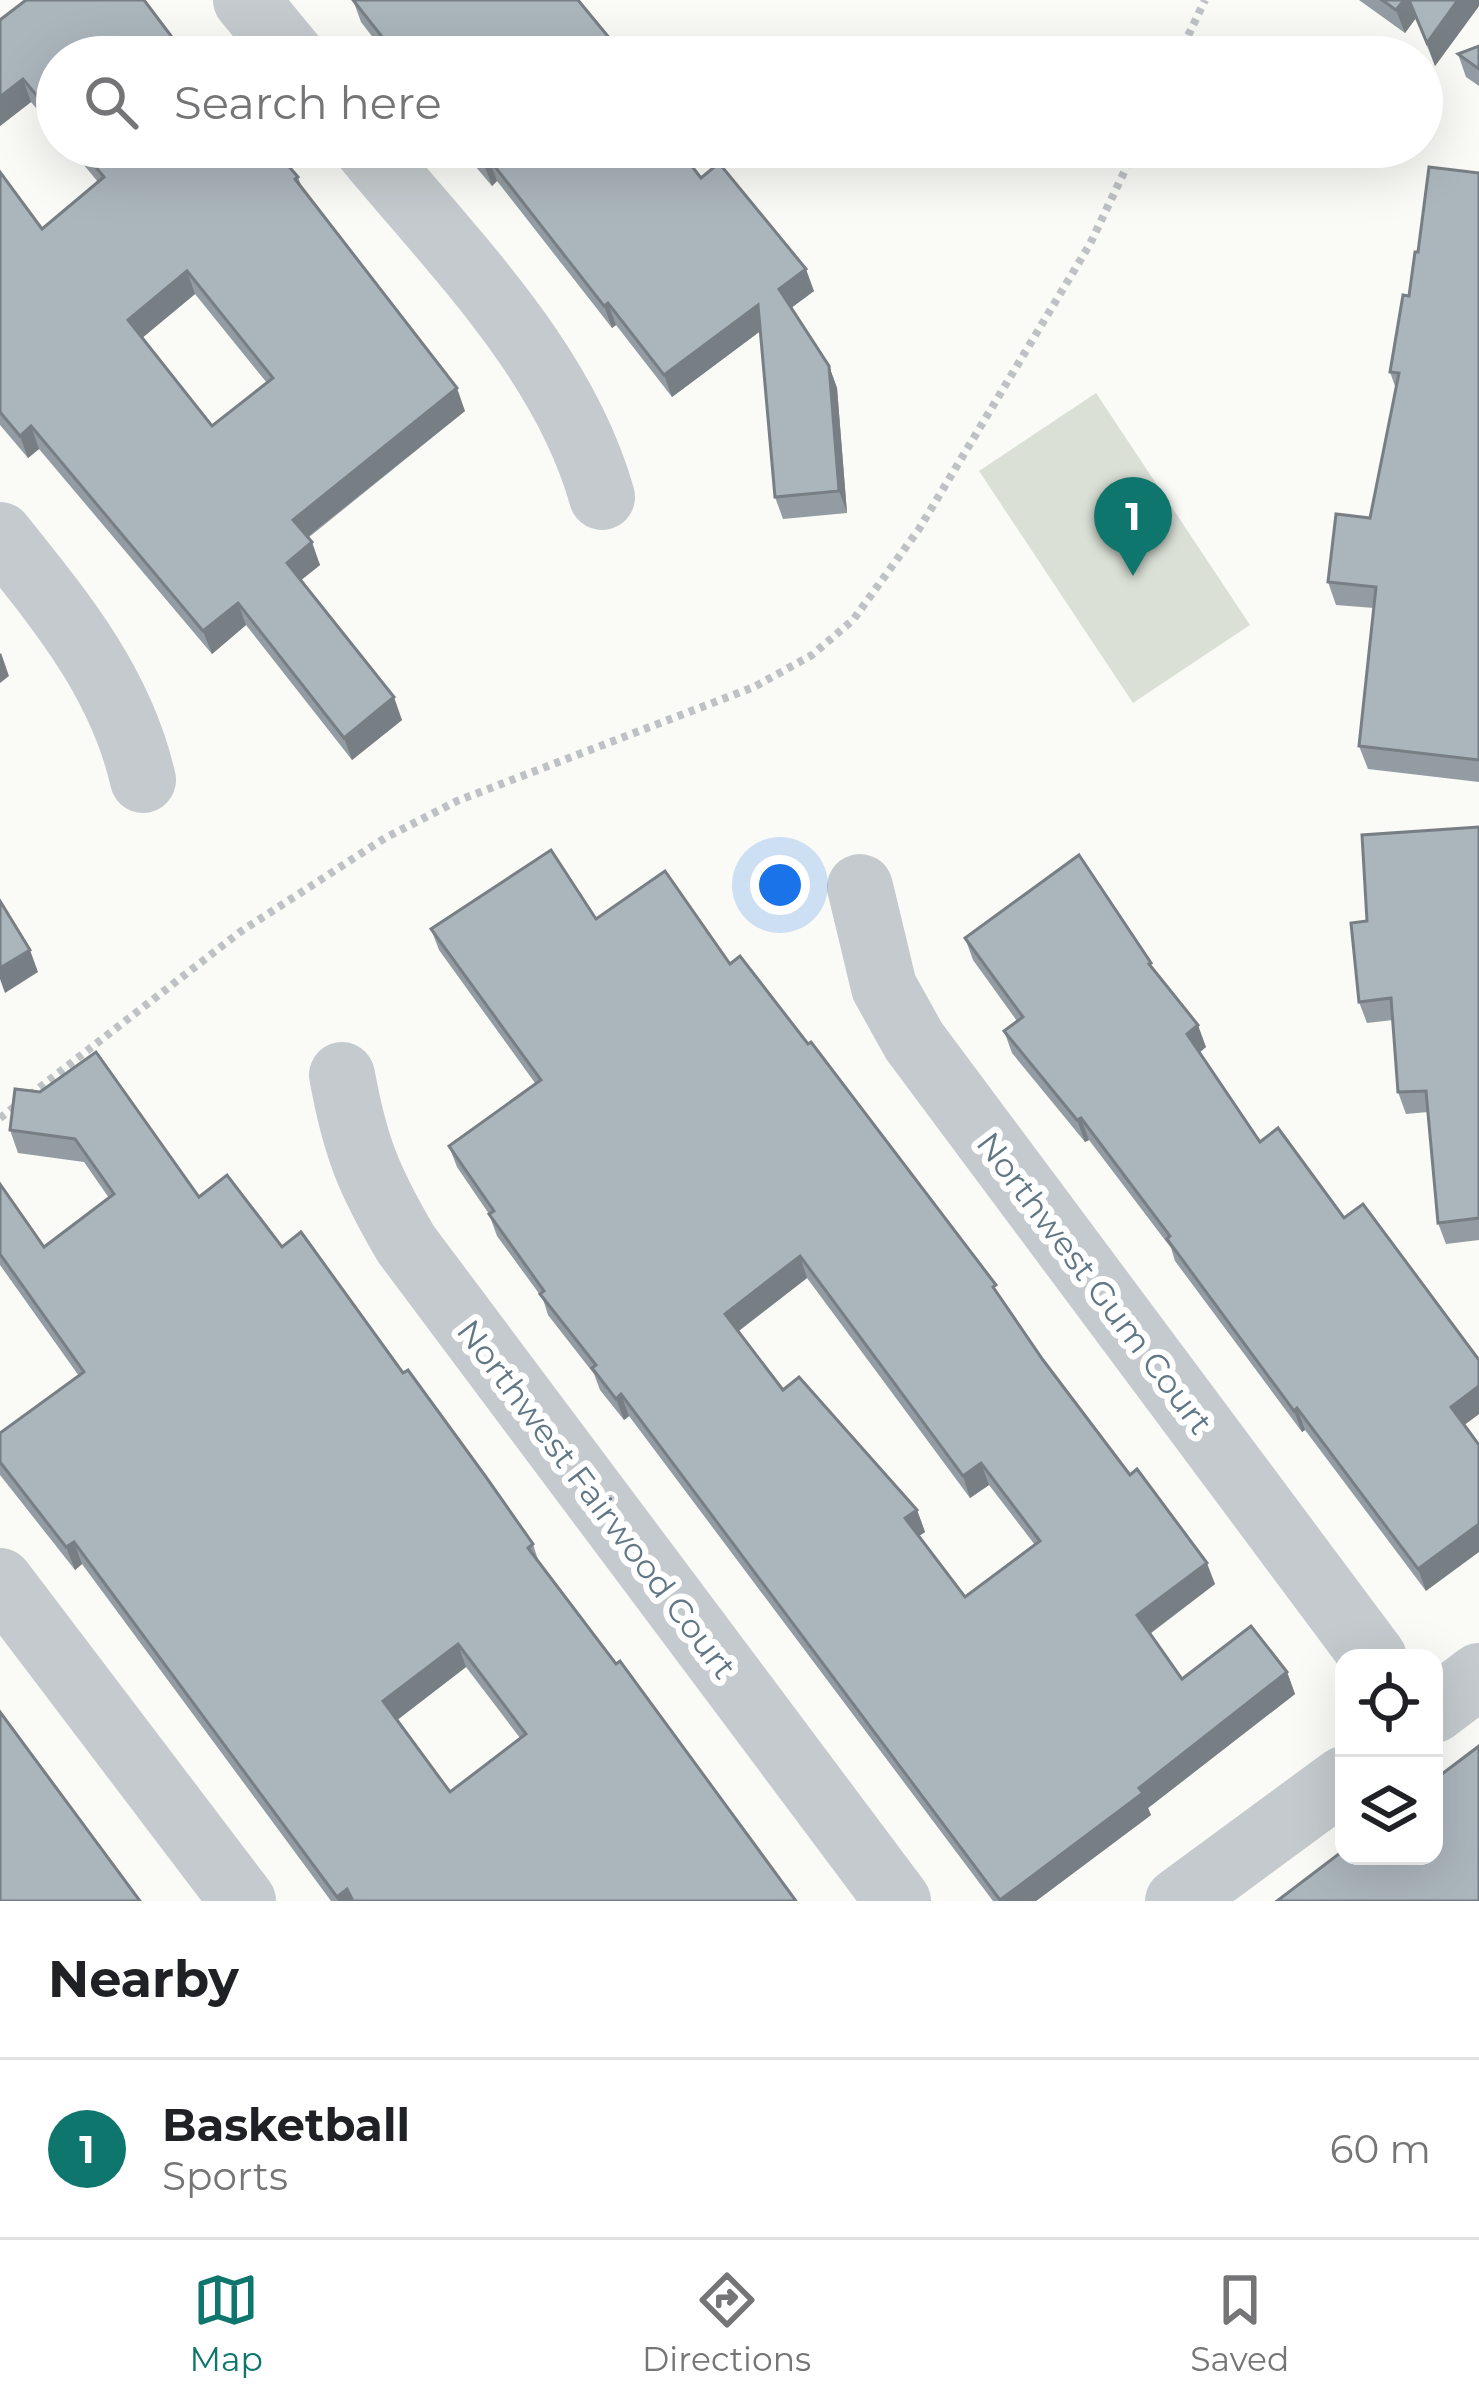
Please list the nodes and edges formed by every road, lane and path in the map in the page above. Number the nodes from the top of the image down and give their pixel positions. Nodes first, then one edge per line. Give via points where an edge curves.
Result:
1 (246, 0) edge
2 (1205, 0) edge
3 (275, 36) edge
4 (1188, 36) edge
5 (383, 168) edge
6 (1126, 168) edge
7 (602, 497) dead end
8 (0, 536) edge
9 (143, 779) dead end
10 (860, 887) dead end
11 (342, 1075) dead end
12 (0, 1118) edge
13 (0, 1581) edge
14 (1367, 1649) edge
15 (1479, 1676) edge
16 (1443, 1703) edge
17 (1335, 1786) edge
18 (243, 1901) edge
19 (898, 1901) edge
20 (1178, 1901) edge

1 - 3 lane
2 - 4 path
5 - 7 lane via 522,337 582,440
6 - 12 path via 1090,244 919,529 854,620 812,656 385,838 240,932
8 - 9 lane via 106,678
10 - 14 lane, Northwest Gum Court via 884,987 914,1041
11 - 19 lane, Northwest Fairwood Court via 369,1181 406,1244
13 - 18 lane
15 - 16 lane
17 - 20 lane

